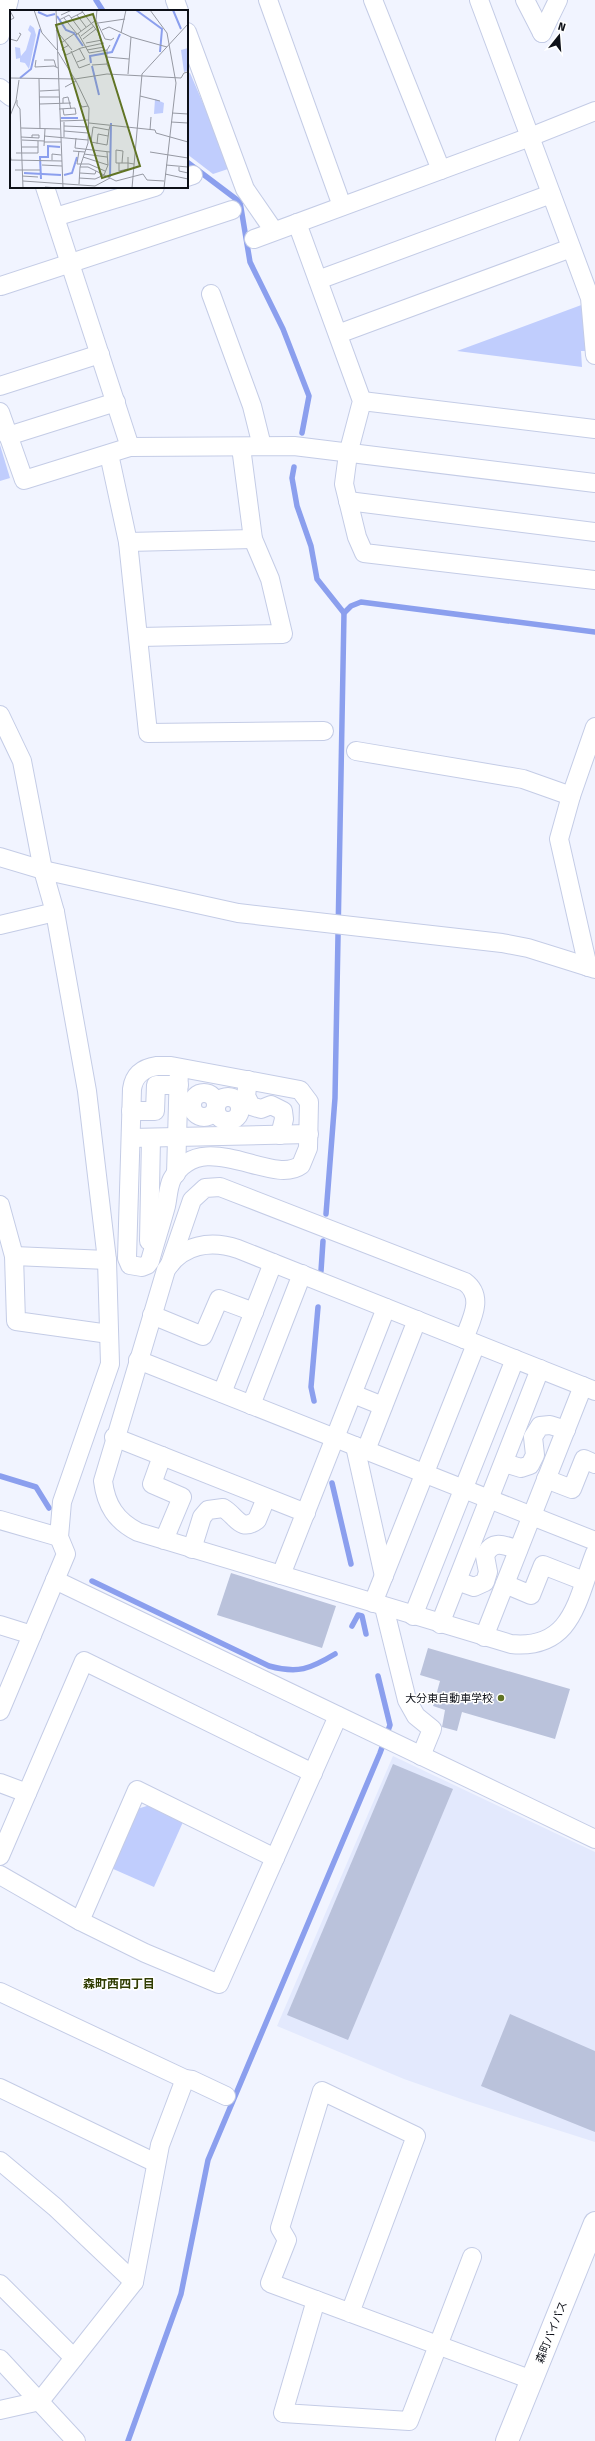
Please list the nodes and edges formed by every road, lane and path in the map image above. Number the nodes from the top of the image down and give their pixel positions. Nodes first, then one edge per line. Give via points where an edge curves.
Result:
1 (9, 0) edge
2 (175, 0) edge
3 (268, 0) edge
4 (373, 0) edge
5 (479, 0) edge
6 (525, 0) edge
7 (558, 0) edge
8 (179, 10) edge
9 (0, 35) edge
10 (188, 35) edge
11 (0, 88) edge
12 (10, 96) edge
13 (595, 111) edge
14 (530, 137) junction
15 (441, 170) junction
16 (45, 188) edge
17 (152, 188) edge
18 (551, 194) junction
19 (342, 206) junction
20 (232, 210) dead end
21 (55, 217) junction
22 (297, 223) junction
23 (274, 231) junction
24 (254, 238) dead end
25 (571, 248) junction
26 (70, 263) junction
27 (318, 280) junction
28 (1, 286) edge
29 (211, 294) dead end
30 (338, 334) junction
31 (100, 354) junction
32 (595, 355) edge
33 (0, 386) edge
34 (362, 401) junction
35 (116, 402) junction
36 (0, 412) edge
37 (595, 429) edge
38 (8, 436) junction
39 (262, 446) junction
40 (130, 447) junction
41 (241, 447) junction
42 (109, 454) junction
43 (348, 454) junction
44 (595, 483) edge
45 (348, 501) junction
46 (595, 532) edge
47 (253, 539) junction
48 (128, 542) junction
49 (595, 580) edge
50 (140, 637) junction
51 (0, 715) edge
52 (595, 727) edge
53 (324, 731) dead end
54 (356, 751) dead end
55 (571, 796) junction
56 (0, 856) edge
57 (43, 870) junction
58 (54, 912) junction
59 (0, 925) edge
60 (592, 968) edge
61 (209, 1073) junction
62 (179, 1077) junction
63 (241, 1079) junction
64 (309, 1131) junction
65 (280, 1135) junction
66 (177, 1137) junction
67 (131, 1138) junction
68 (151, 1138) junction
69 (176, 1174) junction
70 (0, 1205) edge
71 (14, 1256) junction
72 (106, 1260) junction
73 (148, 1263) junction
74 (273, 1263) junction
75 (170, 1264) junction
76 (302, 1274) junction
77 (386, 1308) junction
78 (254, 1312) junction
79 (152, 1315) junction
80 (417, 1320) junction
81 (109, 1334) junction
82 (470, 1341) junction
83 (515, 1359) junction
84 (138, 1360) junction
85 (540, 1370) junction
86 (589, 1389) edge
87 (222, 1393) junction
88 (353, 1394) junction
89 (251, 1405) junction
90 (383, 1406) junction
91 (566, 1430) junction
92 (114, 1437) junction
93 (335, 1438) junction
94 (360, 1448) junction
95 (162, 1456) junction
96 (504, 1462) junction
97 (595, 1464) edge
98 (425, 1474) junction
99 (546, 1479) junction
100 (463, 1489) junction
101 (266, 1498) junction
102 (489, 1499) junction
103 (306, 1513) junction
104 (532, 1516) junction
105 (0, 1520) edge
106 (59, 1537) junction
107 (164, 1540) junction
108 (595, 1542) edge
109 (192, 1549) junction
110 (518, 1550) junction
111 (595, 1552) edge
112 (281, 1575) junction
113 (384, 1576) junction
114 (55, 1580) junction
115 (457, 1581) junction
116 (584, 1581) junction
117 (505, 1584) junction
118 (378, 1605) junction
119 (413, 1616) junction
120 (440, 1624) junction
121 (0, 1625) edge
122 (32, 1636) junction
123 (484, 1637) junction
124 (0, 1711) edge
125 (338, 1716) junction
126 (421, 1756) junction
127 (313, 1773) junction
128 (0, 1783) edge
129 (27, 1793) junction
130 (595, 1839) edge
131 (0, 1856) edge
132 (275, 1858) junction
133 (0, 1875) edge
134 (80, 1921) junction
135 (0, 1992) edge
136 (185, 2079) junction
137 (0, 2088) edge
138 (226, 2096) dead end
139 (0, 2161) edge
140 (156, 2163) junction
141 (595, 2223) edge
142 (472, 2257) dead end
143 (134, 2282) junction
144 (0, 2284) edge
145 (316, 2300) junction
146 (350, 2313) junction
147 (438, 2345) junction
148 (74, 2358) junction
149 (0, 2359) edge
150 (532, 2380) junction
151 (40, 2402) junction
152 (0, 2410) edge
153 (76, 2441) edge
154 (507, 2441) edge

1 - 9 street
2 - 8 street
3 - 19 street
4 - 15 street
5 - 14 street
6 - 7 street via 542,33
10 - 23 street via 245,189
11 - 12 street
13 - 14 street
14 - 15 street
14 - 18 street
15 - 19 street
16 - 21 street
17 - 21 street
18 - 25 street
18 - 27 street
19 - 22 street
20 - 26 street
21 - 26 street
22 - 23 street
22 - 27 street
23 - 24 street
25 - 30 street
25 - 32 street via 590,298
26 - 28 street
26 - 31 street
27 - 30 street
29 - 39 street via 252,406
30 - 34 street
31 - 33 street
31 - 35 street
34 - 37 street
34 - 43 street
35 - 38 street
35 - 40 street
36 - 38 street
38 - 42 street via 24,480
39 - 41 street
39 - 43 street via 294,446
40 - 41 street
40 - 42 street
41 - 47 street
42 - 48 street
43 - 44 street
43 - 45 street via 344,484
45 - 46 street
45 - 49 street via 364,553
47 - 48 street
47 - 50 street via 270,579 283,634
48 - 50 street
50 - 53 street via 148,733
51 - 57 street via 22,761
52 - 55 street
54 - 55 street via 523,779
55 - 60 street via 559,839
56 - 57 street
57 - 58 street
57 - 60 street via 238,913 502,943 528,948
58 - 59 street
58 - 72 street via 87,1091
61 - 62 street
61 - 63 street
61 - 63 street via 218,1099
62 - 66 street
62 - 67 street via 156,1066 138,1074 133,1083
63 - 64 street via 286,1086 304,1094 309,1102
63 - 65 street via 251,1106 261,1109 271,1105 283,1112
64 - 65 street
64 - 69 street via 307,1155 297,1169 282,1170 214,1156 193,1161
65 - 66 street
66 - 68 street
66 - 69 street
67 - 68 street
67 - 73 street via 127,1258 130,1265 134,1266 142,1267
68 - 73 street
69 - 73 street via 169,1186
70 - 71 street
71 - 72 street
71 - 81 street via 16,1321
72 - 81 street
74 - 75 street via 238,1249 217,1244 193,1247
74 - 76 street
74 - 78 street
75 - 79 street
75 - 82 street via 192,1200 205,1188 220,1187 465,1282 471,1286 476,1302
76 - 77 street
76 - 89 street
77 - 80 street
77 - 88 street
78 - 79 street via 219,1298 203,1336
78 - 87 street
79 - 84 street
80 - 82 street
80 - 90 street
81 - 106 street via 110,1364 62,1502
82 - 83 street
82 - 98 street
83 - 85 street
83 - 100 street
84 - 87 street
84 - 92 street
85 - 86 street
85 - 96 street
86 - 91 street
87 - 89 street
88 - 90 street
88 - 93 street
89 - 93 street
90 - 94 street
91 - 96 street via 550,1425 540,1426 533,1437 535,1453 530,1465 521,1468
91 - 99 street
92 - 95 street
92 - 107 street via 103,1475 110,1508 130,1528
93 - 94 street
93 - 103 street
94 - 98 street
94 - 113 street
95 - 101 street
95 - 107 street via 152,1484 182,1497
96 - 102 street
97 - 99 street via 584,1459 572,1489
98 - 100 street
98 - 113 street
99 - 104 street
100 - 102 street
100 - 119 street
101 - 103 street
101 - 109 street via 257,1520 247,1525 237,1522 223,1508 208,1510 202,1517
102 - 104 street
102 - 115 street
103 - 112 street
104 - 108 street
104 - 110 street
105 - 106 street
106 - 114 street via 66,1554
107 - 109 street
109 - 112 street
110 - 115 street via 496,1544 485,1556 488,1572 485,1582 474,1587
110 - 117 street
111 - 116 street
112 - 118 street
113 - 118 street
114 - 122 street
114 - 125 street
115 - 120 street
116 - 117 street via 543,1565 531,1595
116 - 123 street via 569,1619 554,1636 538,1643 518,1645
117 - 123 street
118 - 119 street
118 - 126 street via 406,1700 416,1716 432,1729
119 - 120 street
120 - 123 street
121 - 122 street
122 - 124 street
125 - 126 street
125 - 127 street
126 - 130 street
127 - 129 street via 84,1661
127 - 132 street
128 - 129 street
129 - 131 street
132 - 134 street via 219,1984 145,1953
132 - 134 street via 137,1790
133 - 134 street
135 - 136 street
136 - 138 street
136 - 140 street via 160,2145
137 - 140 street
139 - 143 street via 55,2207
140 - 143 street
141 - 150 main road, 森町バイパス
142 - 147 street
143 - 148 street
144 - 148 street
145 - 146 street
145 - 146 street via 270,2284 287,2240 280,2228 322,2091 416,2136
145 - 147 street via 283,2413 409,2421
146 - 147 street
147 - 150 street
148 - 151 street
149 - 151 street
150 - 154 main road, 森町バイパス
151 - 152 street
151 - 153 street

